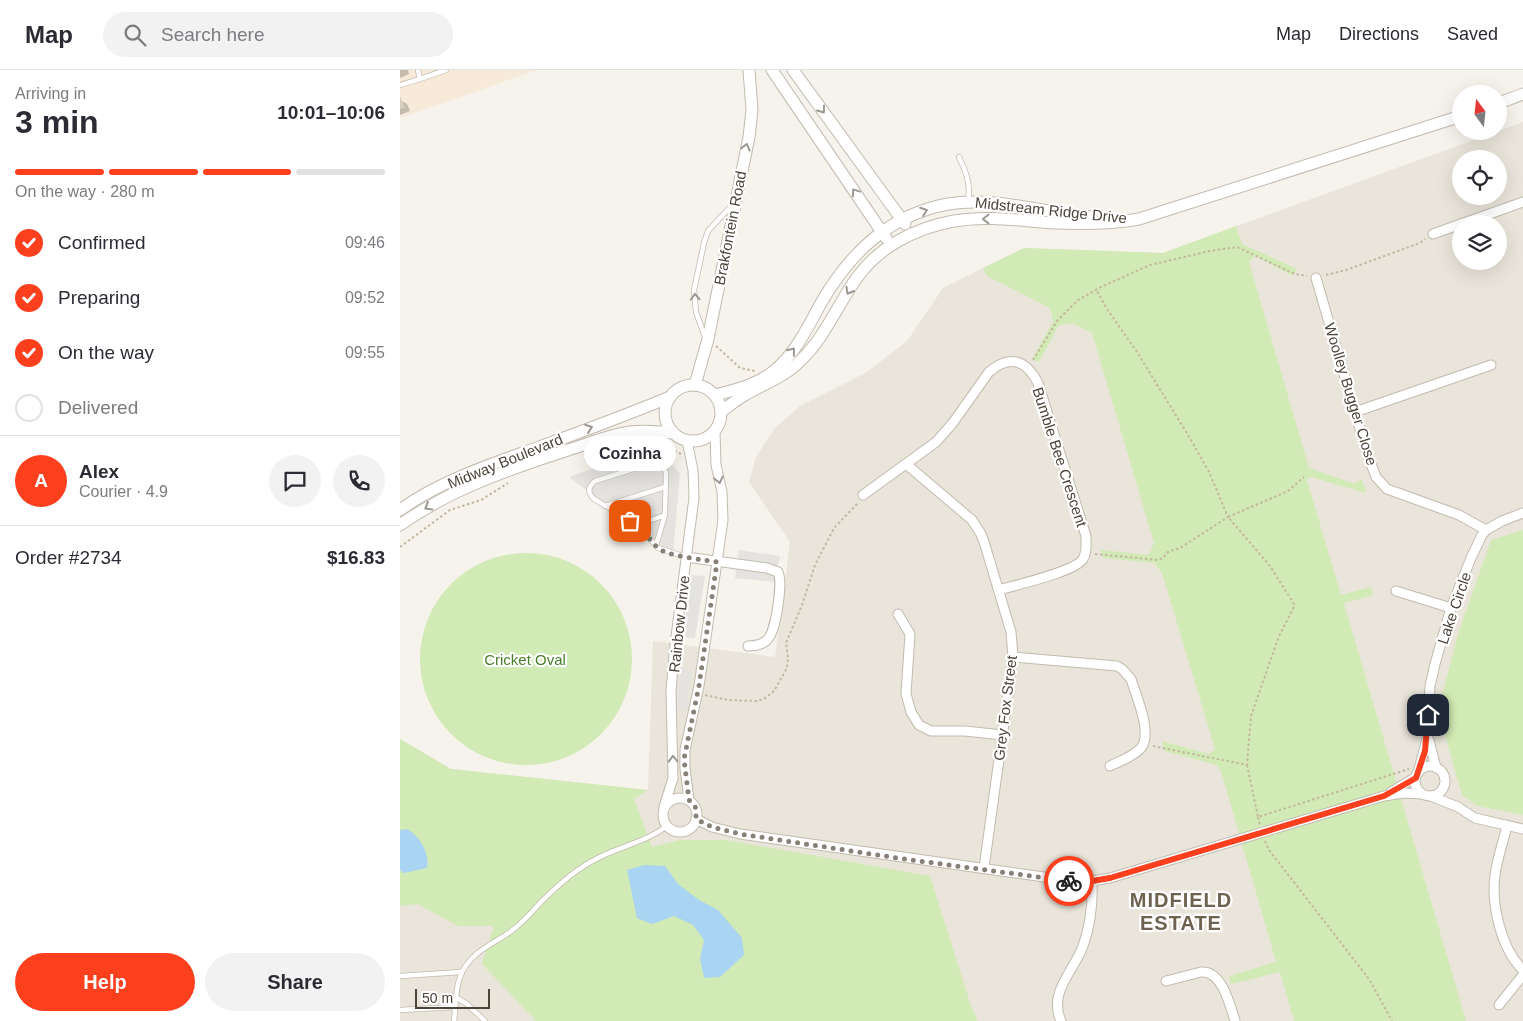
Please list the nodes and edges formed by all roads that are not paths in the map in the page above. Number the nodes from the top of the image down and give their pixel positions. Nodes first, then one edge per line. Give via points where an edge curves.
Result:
1 (418, 70) edge
2 (446, 70) edge
3 (749, 70) edge
4 (772, 70) edge
5 (778, 70) edge
6 (793, 70) edge
7 (420, 78) junction
8 (400, 85) edge
9 (1523, 94) edge
10 (790, 96) junction
11 (1508, 100) edge
12 (1452, 119) edge
13 (959, 157) dead end
14 (736, 200) junction
15 (968, 202) junction
16 (1523, 202) edge
17 (1486, 215) edge
18 (1139, 219) junction
19 (902, 220) junction
20 (1452, 227) edge
21 (882, 232) junction
22 (912, 233) junction
23 (1433, 234) road end
24 (892, 244) junction
25 (1316, 278) road end
26 (708, 340) junction
27 (1491, 365) dead end
28 (695, 385) junction
29 (715, 395) junction
30 (670, 397) junction
31 (722, 411) junction
32 (1355, 412) junction
33 (715, 432) junction
34 (673, 433) junction
35 (687, 441) junction
36 (906, 464) junction
37 (665, 487) junction
38 (863, 495) road end
39 (606, 506) junction
40 (400, 510) edge
41 (1523, 513) edge
42 (665, 515) junction
43 (400, 525) edge
44 (638, 525) junction
45 (1486, 530) junction
46 (656, 545) junction
47 (686, 558) junction
48 (717, 562) junction
49 (999, 590) junction
50 (1396, 591) dead end
51 (1451, 608) junction
52 (898, 614) dead end
53 (748, 646) dead end
54 (1013, 657) junction
55 (1428, 729) junction
56 (1002, 736) junction
57 (1110, 766) dead end
58 (1436, 768) junction
59 (1418, 772) junction
60 (1444, 786) junction
61 (1427, 795) junction
62 (1384, 796) junction
63 (689, 800) junction
64 (664, 806) junction
65 (1458, 807) junction
66 (696, 819) junction
67 (667, 826) junction
68 (1507, 826) junction
69 (1523, 829) edge
70 (984, 868) junction
71 (1092, 881) junction
72 (1523, 970) edge
73 (462, 972) junction
74 (400, 976) edge
75 (1523, 976) edge
76 (1166, 981) dead end
77 (457, 998) junction
78 (1499, 1005) dead end
79 (455, 1007) junction
80 (400, 1010) edge
81 (454, 1021) edge
82 (485, 1021) edge
83 (1061, 1021) edge
84 (1234, 1021) edge

1 - 7 lane
2 - 7 lane
14 -> 3 street, Brakfontein Road via 752,110
4 - 10 street
5 - 10 street
6 -> 19 street
7 - 8 lane
9 - 11 street
21 -> 10 street
12 - 18 street, Midstream Ridge Drive
13 - 15 lane via 969,180
14 - 26 street, Brakfontein Road
26 -> 14 lane via 694,302 694,290 708,231
15 - 18 street, Midstream Ridge Drive via 1073,215
19 -> 15 street, Midstream Ridge Drive via 929,209
16 - 17 street
18 -> 22 street, Midstream Ridge Drive via 1094,223 979,219 936,225
19 - 21 street, Midstream Ridge Drive
19 - 22 street
20 - 23 street
21 - 24 street
29 -> 21 street, Midstream Ridge Drive via 756,382 782,364 801,340 847,264
22 - 24 street, Midstream Ridge Drive
24 -> 31 street, Midstream Ridge Drive via 856,278 821,336 800,362
25 - 32 street, Woolley Bugger Close
26 - 28 street, Brakfontein Road
27 - 32 street
28 - 29 street
28 - 30 street, Midway Boulevard via 681,388
29 - 31 street
30 - 34 street via 665,416
40 -> 30 street, Midway Boulevard via 448,482 486,466
31 - 33 street
32 - 45 street, Woolley Bugger Close via 1371,466 1387,490 1459,515
33 - 35 street via 702,440
33 -> 48 street, Rainbow Drive via 723,508
34 - 35 street, Midway Boulevard
34 -> 43 street, Midway Boulevard via 627,432 536,460 462,489
35 - 47 street, Rainbow Drive via 694,498
36 - 38 street, Bumble Bee Crescent
36 - 49 street, Grey Fox Street via 972,520 981,534
36 - 49 street, Bumble Bee Crescent via 945,432 995,366 1018,362 1028,368 1038,383 1083,529 1085,553 1072,568
37 - 39 lane
37 - 39 lane via 666,473 659,463 595,481 588,490 590,495
37 - 42 lane
39 - 44 lane
41 - 45 street
42 - 44 lane
42 - 46 lane
44 - 46 lane
45 - 51 street, Lake Circle
46 - 47 lane
47 - 48 street
64 -> 47 street, Rainbow Drive via 674,770 671,691
48 - 53 street via 774,569 780,575 773,630 762,644
48 - 63 street, Rainbow Drive via 698,693 684,759
49 - 54 street, Grey Fox Street via 1011,632
50 - 51 street
51 - 55 street, Lake Circle via 1430,686
52 - 56 street via 910,634 906,694 919,725 931,731
54 - 56 street, Grey Fox Street
54 - 57 street via 1117,666 1131,679 1144,723 1144,744 1133,755
55 - 58 street, Lake Circle
55 - 59 street, Lake Circle
56 - 70 street, Grey Fox Street
58 - 59 street via 1428,767
58 - 60 street via 1444,777
59 - 61 street via 1416,787
59 - 62 street
60 - 61 street via 1439,793
60 - 65 street
61 - 62 street via 1403,793
61 - 65 street
62 - 71 street
63 - 64 street via 678,797
63 - 66 street via 696,808
64 - 67 street via 662,818
65 - 68 street via 1475,818
66 - 67 street via 690,829 684,831 673,831
66 - 70 street via 740,834
67 - 73 lane via 581,868 513,930 481,950
68 - 69 street
68 - 72 street via 1495,875 1494,898 1507,948
70 - 71 street
71 - 83 street via 1084,943 1058,993 1057,1008
73 - 74 lane
73 - 77 lane
75 - 78 street
76 - 84 street via 1205,971 1211,974 1226,994
77 - 79 lane
77 - 82 lane
79 - 80 lane
79 - 81 lane

